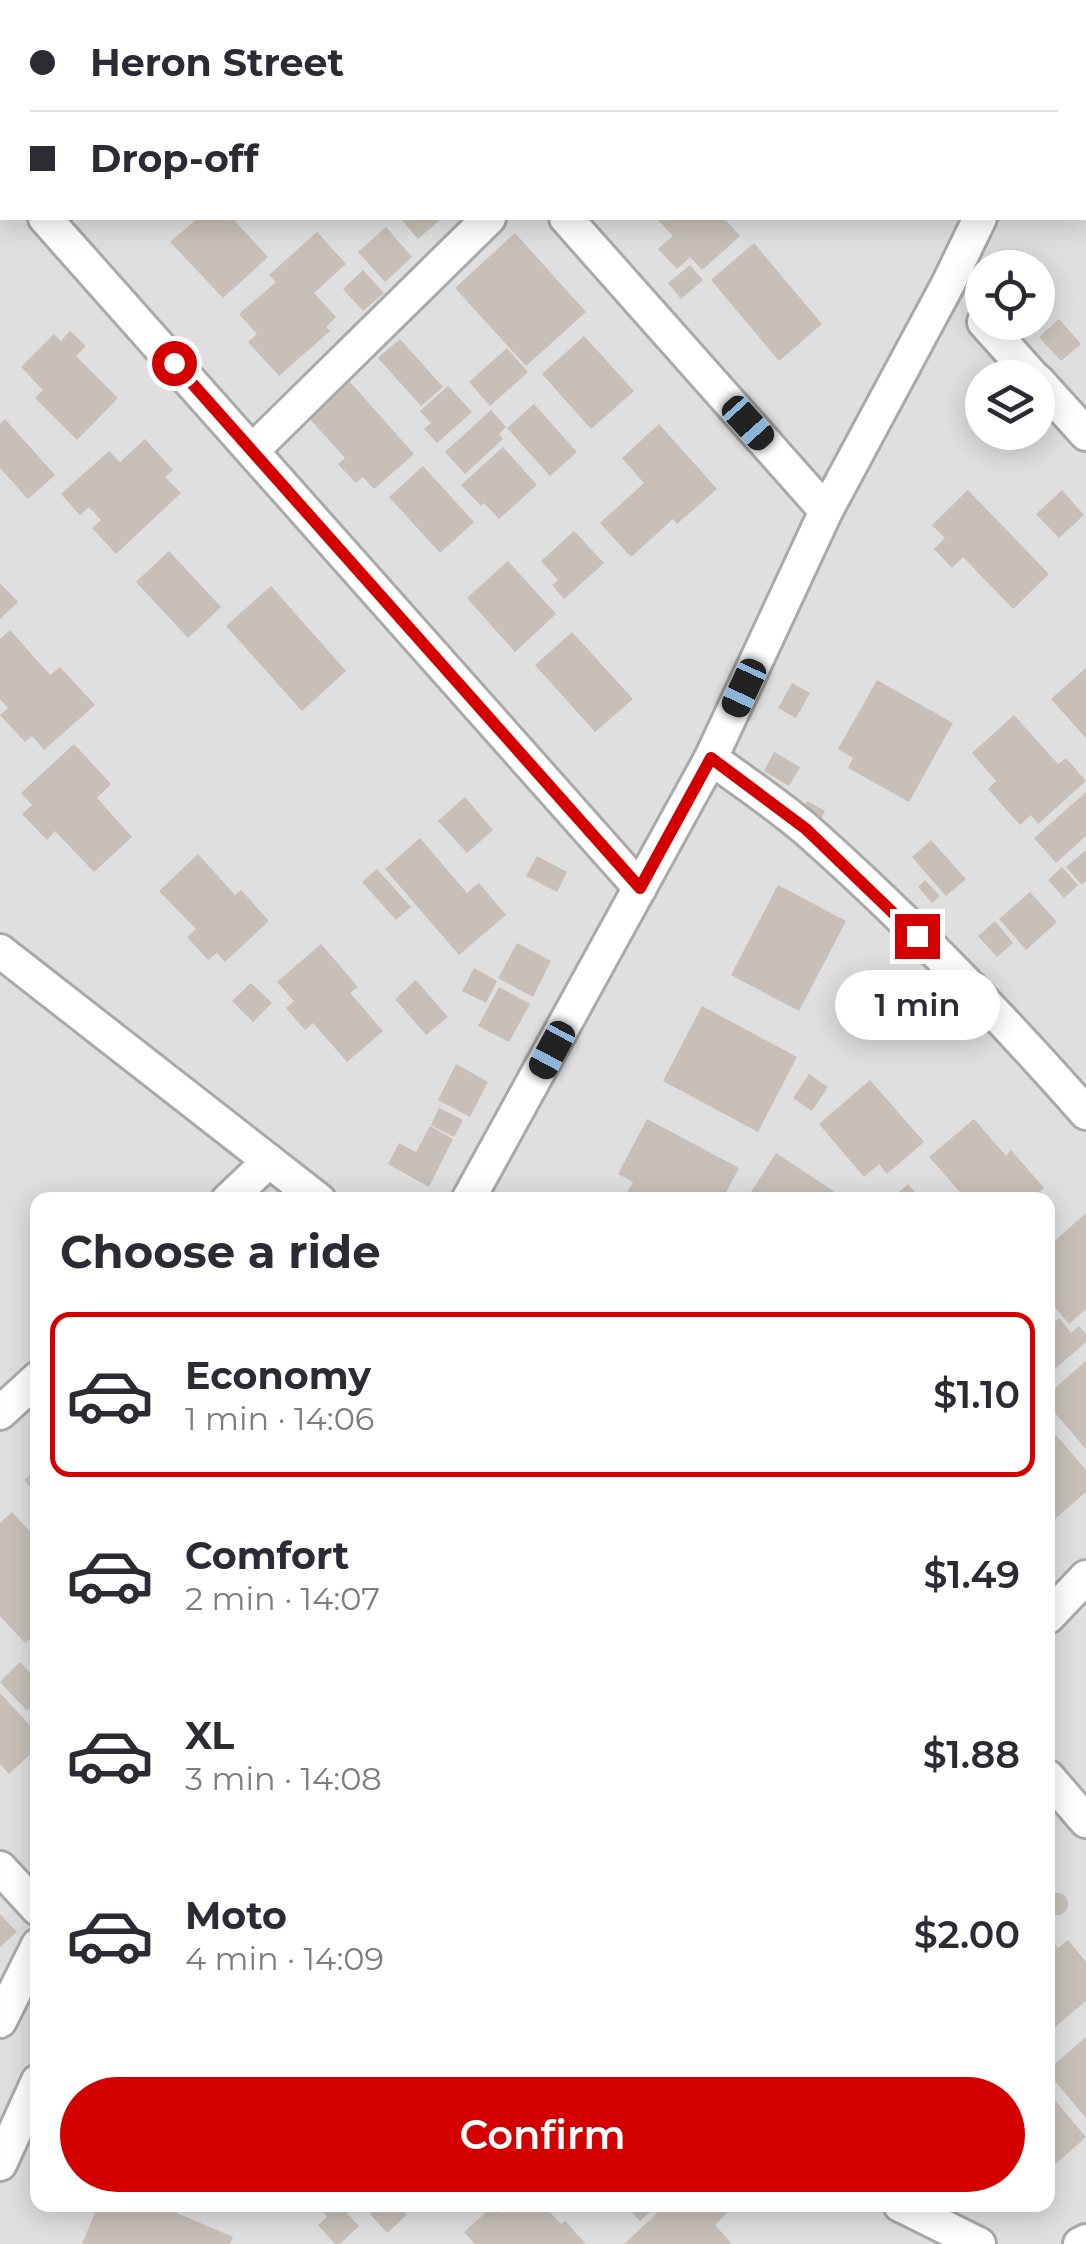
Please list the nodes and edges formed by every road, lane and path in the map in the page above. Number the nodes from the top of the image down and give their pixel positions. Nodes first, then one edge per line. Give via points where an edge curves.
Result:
1 (48, 220) edge
2 (488, 220) edge
3 (568, 220) edge
4 (979, 220) edge
5 (948, 284) junction
6 (965, 302) edge
7 (1000, 340) edge
8 (1018, 360) edge
9 (1055, 400) edge
10 (1086, 434) edge
11 (252, 451) junction
12 (826, 511) junction
13 (711, 758) junction
14 (640, 888) junction
15 (0, 951) edge
16 (1086, 1113) edge
17 (269, 1161) junction
18 (236, 1192) edge
19 (309, 1192) edge
20 (485, 1192) edge
21 (30, 1385) edge
22 (0, 1413) edge
23 (1086, 1577) edge
24 (1055, 1610) edge
25 (1055, 1785) edge
26 (1086, 1820) edge
27 (0, 1868) edge
28 (30, 1900) edge
29 (30, 1961) edge
30 (0, 2021) edge
31 (30, 2098) edge
32 (0, 2164) edge
33 (914, 2212) edge
34 (979, 2244) edge

1 - 11 street
2 - 11 street
3 - 12 street
4 - 5 street
5 - 6 street
5 - 12 street
7 - 8 street
9 - 10 street
11 - 14 street
12 - 13 street
13 - 14 street
13 - 16 street via 820,842 1019,1036
14 - 20 street
15 - 17 street
17 - 18 street
17 - 19 street
21 - 22 street
23 - 24 street
25 - 26 street
27 - 28 street
29 - 30 street
31 - 32 street
33 - 34 street

